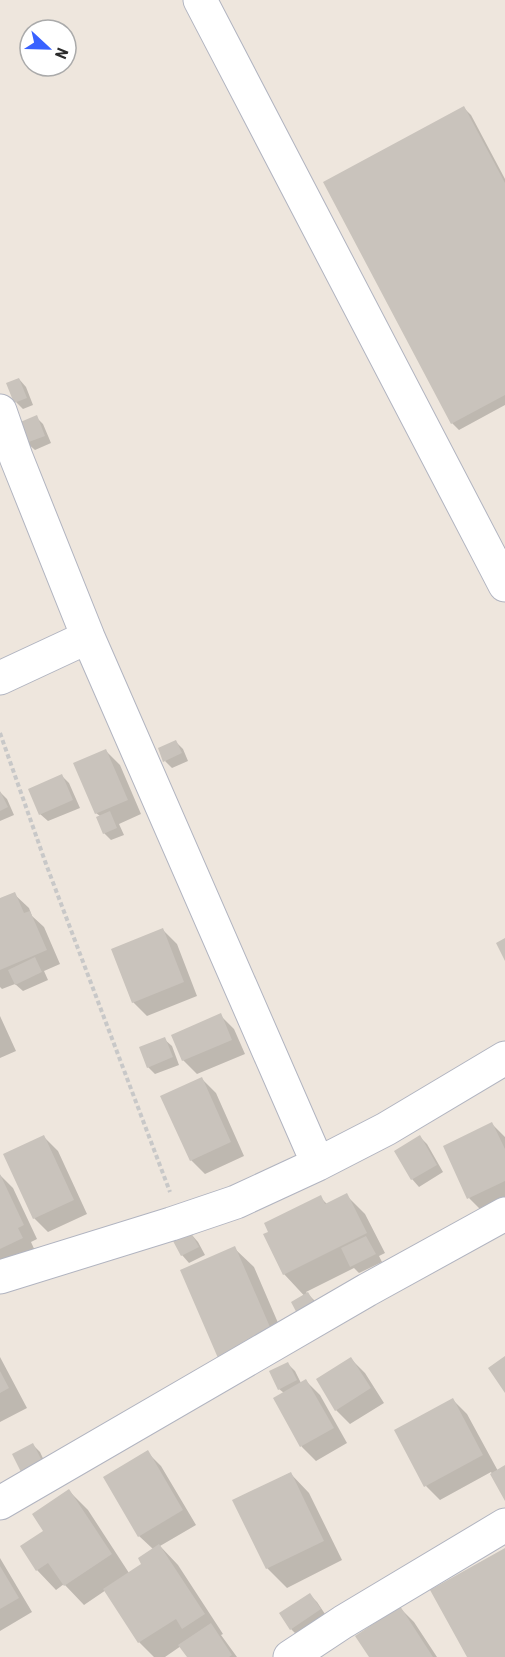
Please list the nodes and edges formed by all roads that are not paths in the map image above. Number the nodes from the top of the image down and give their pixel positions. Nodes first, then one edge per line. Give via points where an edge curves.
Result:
1 (200, 0) edge
2 (0, 411) edge
3 (505, 585) edge
4 (88, 637) junction
5 (0, 678) edge
6 (505, 1058) edge
7 (318, 1164) junction
8 (505, 1214) edge
9 (0, 1277) edge
10 (0, 1503) edge
11 (505, 1525) edge
12 (290, 1657) edge

1 - 3 street
2 - 4 street
4 - 5 street
4 - 7 street
6 - 7 street via 386,1130
7 - 9 street via 236,1202
8 - 10 street
11 - 12 street

